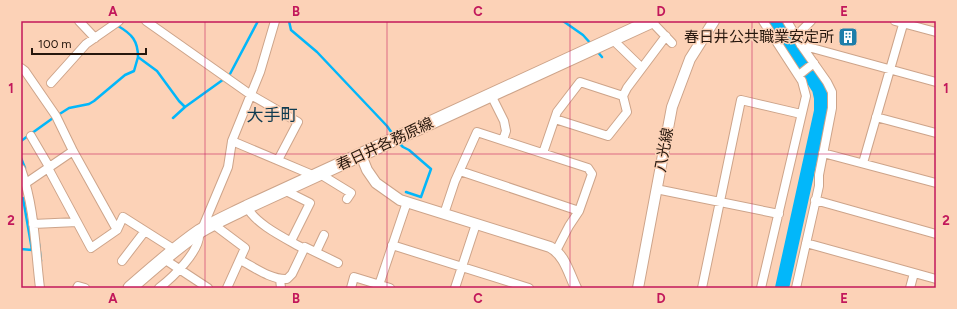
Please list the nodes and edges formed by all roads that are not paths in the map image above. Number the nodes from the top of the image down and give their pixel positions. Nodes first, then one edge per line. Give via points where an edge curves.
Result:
1 (79, 21) edge
2 (119, 21) edge
3 (146, 21) edge
4 (275, 21) edge
5 (652, 21) edge
6 (714, 21) edge
7 (762, 21) edge
8 (787, 21) edge
9 (811, 21) edge
10 (894, 21) edge
11 (903, 22) edge
12 (936, 32) edge
13 (666, 36) junction
14 (796, 36) junction
15 (95, 38) junction
16 (612, 39) junction
17 (672, 43) dead end
18 (801, 45) junction
19 (813, 65) junction
20 (21, 68) edge
21 (642, 68) junction
22 (890, 70) junction
23 (800, 74) junction
24 (936, 82) edge
25 (51, 83) dead end
26 (251, 95) junction
27 (491, 95) junction
28 (623, 96) junction
29 (801, 114) junction
30 (876, 117) junction
31 (555, 119) junction
32 (936, 133) edge
33 (31, 136) dead end
34 (503, 140) junction
35 (232, 141) junction
36 (73, 151) junction
37 (543, 153) junction
38 (823, 153) junction
39 (361, 155) junction
40 (278, 160) junction
41 (863, 163) junction
42 (48, 168) junction
43 (21, 170) edge
44 (460, 171) junction
45 (318, 175) junction
46 (26, 183) junction
47 (936, 183) edge
48 (656, 189) junction
49 (284, 190) junction
50 (25, 192) edge
51 (347, 199) dead end
52 (815, 200) junction
53 (407, 202) junction
54 (720, 202) junction
55 (247, 207) junction
56 (579, 210) junction
57 (444, 214) junction
58 (779, 214) junction
59 (77, 222) junction
60 (34, 224) junction
61 (476, 224) junction
62 (204, 229) junction
63 (117, 230) junction
64 (145, 231) junction
65 (936, 234) edge
66 (324, 235) dead end
67 (290, 241) junction
68 (806, 243) junction
69 (392, 245) junction
70 (304, 249) junction
71 (175, 250) junction
72 (556, 251) junction
73 (316, 252) junction
74 (164, 259) junction
75 (240, 260) junction
76 (122, 261) dead end
77 (338, 263) dead end
78 (462, 266) junction
79 (180, 270) junction
80 (914, 273) junction
81 (280, 279) junction
82 (936, 279) edge
83 (379, 285) junction
84 (40, 288) edge
85 (77, 288) edge
86 (84, 288) edge
87 (130, 288) edge
88 (159, 288) edge
89 (208, 288) edge
90 (228, 288) edge
91 (281, 288) edge
92 (351, 288) edge
93 (390, 288) edge
94 (455, 288) edge
95 (529, 288) edge
96 (575, 288) edge
97 (638, 288) edge
98 (702, 288) edge
99 (762, 288) edge
100 (796, 288) edge
101 (910, 288) edge

1 - 15 street
2 - 15 street
3 - 26 street
4 - 26 street
5 - 13 street
5 - 16 main road, 春日井各務原線
6 - 48 street, 八光線 via 690,59 680,83 672,107
7 - 23 street
8 - 14 street
9 - 14 street
10 - 11 street
11 - 12 street
11 - 22 street
13 - 17 street
13 - 21 street
14 - 18 street
15 - 25 street via 86,44
16 - 21 street
16 - 27 main road, 春日井各務原線
18 - 19 street
18 - 22 street
19 - 23 street
19 - 38 street via 832,92 832,108
20 - 36 street via 56,116
21 - 28 street
22 - 24 street
22 - 30 street
23 - 29 street via 806,96
26 - 35 street
26 - 40 street via 298,122
27 - 34 street via 504,121 506,130
27 - 39 main road, 春日井各務原線
28 - 31 street via 580,82 557,112
28 - 31 street via 627,112 608,136
29 - 54 street via 741,100
29 - 58 street
30 - 32 street
30 - 41 street
31 - 37 street
33 - 42 street
34 - 37 street
34 - 44 street via 477,132
35 - 40 street
35 - 62 street via 228,167
36 - 42 street
36 - 63 street
37 - 56 street via 588,168 592,174
38 - 41 street
38 - 52 street
39 - 45 main road, 春日井各務原線
39 - 53 street via 376,183
40 - 45 street
41 - 47 street
42 - 46 street
42 - 59 street
43 - 46 street
44 - 56 street
44 - 57 street
45 - 49 main road, 春日井各務原線
45 - 51 street via 351,193
46 - 50 street
48 - 54 street
48 - 97 street, 八光線
49 - 55 main road, 春日井各務原線
49 - 67 street via 310,202
50 - 60 street
52 - 65 street
52 - 68 street
53 - 57 street
53 - 69 street
54 - 58 street
54 - 98 street
55 - 62 main road, 春日井各務原線
55 - 67 street via 262,223
56 - 72 street
57 - 61 street
58 - 99 street
59 - 60 street
59 - 63 street via 91,248
60 - 84 street
61 - 72 street
61 - 78 street
62 - 71 main road, 春日井各務原線
62 - 75 street via 245,248
62 - 79 street via 197,245
63 - 64 street via 123,217
64 - 71 street
64 - 76 street
66 - 73 street
67 - 70 street
68 - 80 street
68 - 100 street
69 - 78 street
69 - 83 street
70 - 73 street via 305,247
70 - 81 street via 292,274 287,279
71 - 74 main road, 春日井各務原線
72 - 96 street via 562,257
73 - 77 street
74 - 79 street
74 - 87 main road, 春日井各務原線
75 - 81 street
75 - 90 street
78 - 94 street
78 - 95 street
79 - 88 street
79 - 89 street
80 - 82 street
80 - 101 street
81 - 91 street
83 - 92 street via 354,277
83 - 93 street
85 - 86 street

